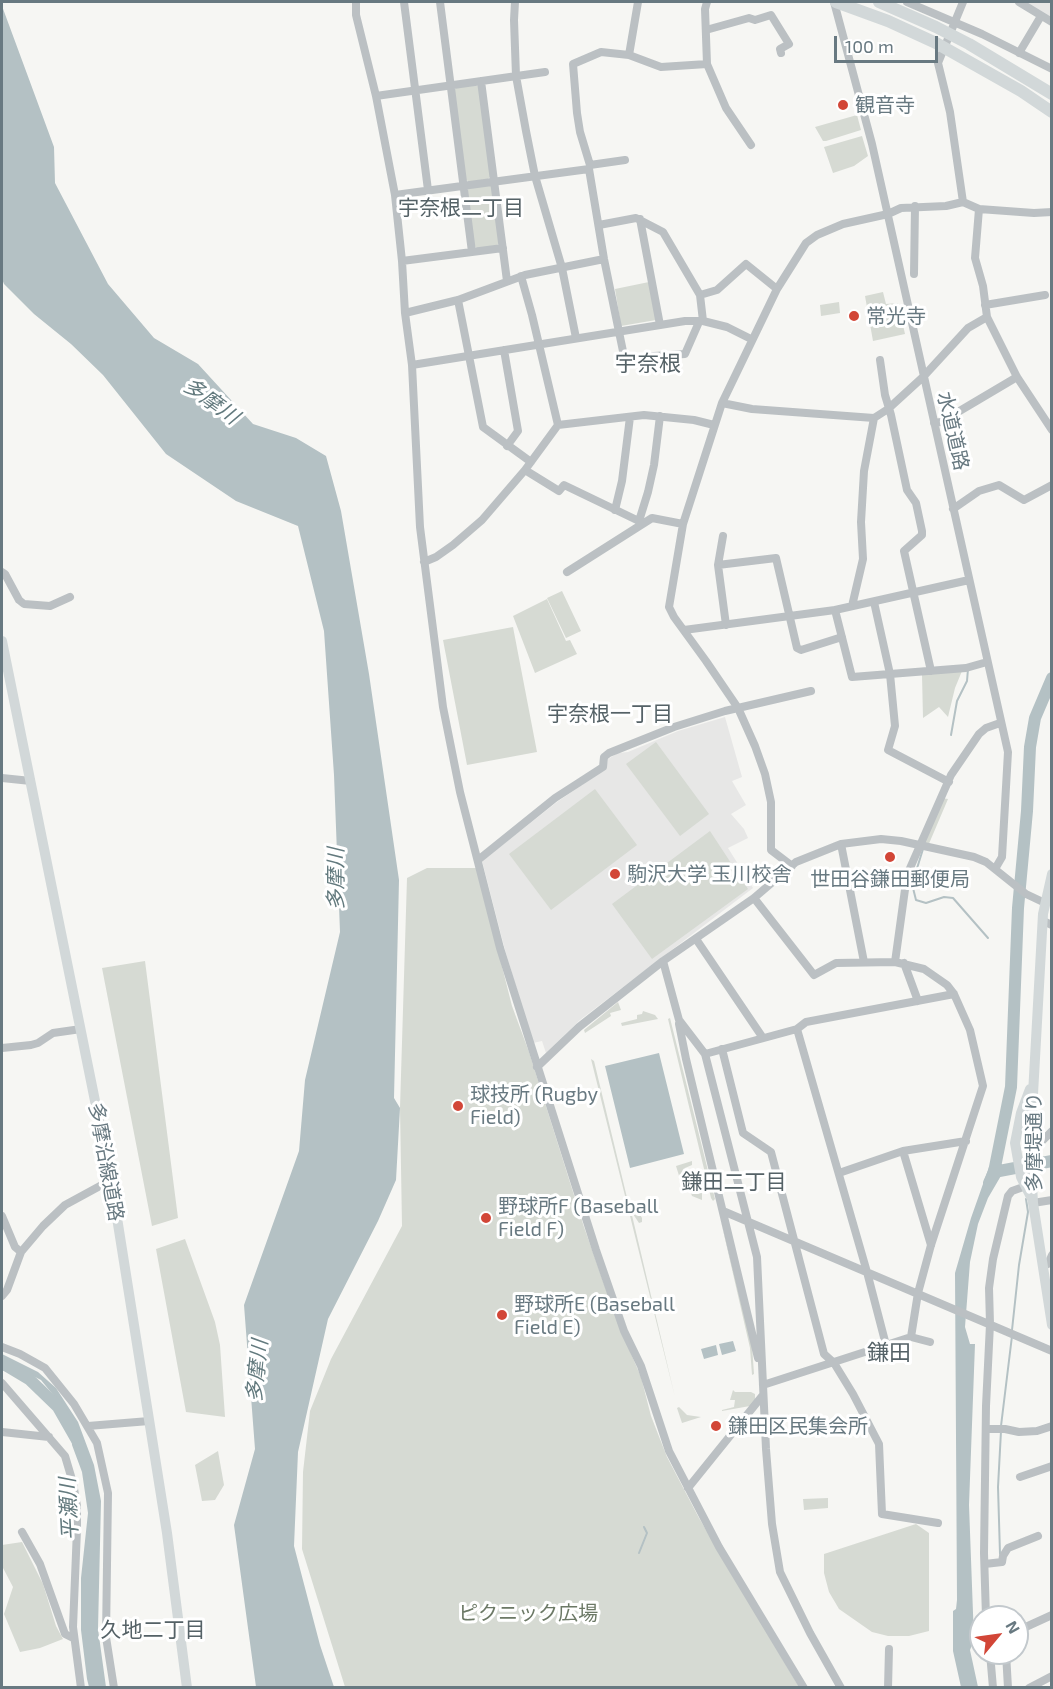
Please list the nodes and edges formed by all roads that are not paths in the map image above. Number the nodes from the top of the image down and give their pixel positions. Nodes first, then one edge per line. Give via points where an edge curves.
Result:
1 (356, 2) edge
2 (404, 2) edge
3 (440, 2) edge
4 (515, 2) edge
5 (638, 2) edge
6 (707, 2) edge
7 (835, 2) edge
8 (879, 2) edge
9 (907, 2) edge
10 (963, 2) edge
11 (1019, 2) edge
12 (920, 5) edge
13 (1041, 16) junction
14 (954, 21) junction
15 (1052, 22) edge
16 (706, 30) junction
17 (781, 53) dead end
18 (1019, 53) junction
19 (629, 55) junction
20 (707, 64) junction
21 (1052, 69) edge
22 (545, 72) dead end
23 (516, 76) junction
24 (481, 81) junction
25 (451, 85) junction
26 (415, 90) junction
27 (1052, 94) edge
28 (376, 96) junction
29 (1052, 112) edge
30 (751, 145) dead end
31 (625, 160) dead end
32 (590, 167) junction
33 (535, 176) junction
34 (495, 181) junction
35 (464, 186) junction
36 (428, 190) junction
37 (395, 195) junction
38 (963, 202) junction
39 (915, 206) junction
40 (979, 209) junction
41 (1052, 212) edge
42 (888, 213) junction
43 (640, 219) junction
44 (599, 225) junction
45 (503, 248) junction
46 (472, 252) junction
47 (604, 259) junction
48 (402, 261) junction
49 (562, 268) junction
50 (914, 274) dead end
51 (521, 276) junction
52 (507, 281) junction
53 (777, 289) junction
54 (700, 295) junction
55 (1045, 295) dead end
56 (458, 300) junction
57 (985, 305) junction
58 (405, 313) junction
59 (987, 317) junction
60 (701, 322) junction
61 (660, 325) junction
62 (619, 331) junction
63 (576, 338) junction
64 (751, 339) junction
65 (539, 345) junction
66 (504, 350) junction
67 (469, 356) junction
68 (880, 360) dead end
69 (412, 365) junction
70 (923, 377) junction
71 (1017, 377) junction
72 (722, 403) junction
73 (888, 409) junction
74 (660, 416) junction
75 (630, 417) junction
76 (874, 418) junction
77 (934, 423) junction
78 (558, 425) junction
79 (714, 425) junction
80 (1052, 430) edge
81 (507, 446) junction
82 (528, 466) junction
83 (1052, 485) edge
84 (953, 509) junction
85 (615, 510) junction
86 (641, 522) junction
87 (683, 524) junction
88 (723, 537) dead end
89 (424, 562) junction
90 (718, 565) junction
91 (2, 572) edge
92 (567, 572) dead end
93 (969, 580) junction
94 (914, 592) junction
95 (70, 597) dead end
96 (874, 602) junction
97 (852, 606) junction
98 (835, 610) junction
99 (789, 616) junction
100 (726, 625) junction
101 (684, 630) junction
102 (842, 637) junction
103 (2, 641) edge
104 (987, 662) junction
105 (931, 671) junction
106 (890, 674) junction
107 (811, 692) dead end
108 (738, 708) junction
109 (1000, 723) junction
110 (2, 778) edge
111 (31, 781) junction
112 (949, 782) junction
113 (841, 844) junction
114 (920, 846) junction
115 (478, 860) junction
116 (792, 866) junction
117 (995, 869) junction
118 (1052, 874) edge
119 (754, 898) junction
120 (1042, 902) junction
121 (1047, 923) edge
122 (696, 939) junction
123 (663, 961) junction
124 (864, 962) junction
125 (900, 962) junction
126 (954, 994) junction
127 (918, 1001) junction
128 (679, 1020) junction
129 (81, 1029) junction
130 (797, 1029) junction
131 (763, 1038) junction
132 (2, 1048) edge
133 (722, 1049) junction
134 (705, 1054) junction
135 (537, 1067) junction
136 (1034, 1080) junction
137 (1052, 1131) edge
138 (966, 1141) junction
139 (903, 1151) junction
140 (1030, 1152) junction
141 (839, 1173) junction
142 (111, 1180) junction
143 (1026, 1186) junction
144 (1052, 1200) edge
145 (1034, 1203) junction
146 (723, 1211) junction
147 (2, 1216) edge
148 (750, 1222) junction
149 (795, 1241) junction
150 (931, 1245) junction
151 (21, 1252) junction
152 (1052, 1256) edge
153 (1043, 1265) junction
154 (867, 1272) junction
155 (918, 1293) junction
156 (2, 1296) edge
157 (990, 1324) junction
158 (1052, 1325) edge
159 (911, 1337) junction
160 (930, 1342) dead end
161 (886, 1345) junction
162 (2, 1347) edge
163 (1052, 1351) edge
164 (834, 1362) junction
165 (762, 1367) junction
166 (2, 1383) edge
167 (763, 1385) junction
168 (763, 1395) junction
169 (149, 1421) junction
170 (88, 1426) junction
171 (1052, 1426) edge
172 (986, 1429) junction
173 (2, 1432) edge
174 (50, 1437) junction
175 (1052, 1466) edge
176 (1020, 1477) dead end
177 (688, 1488) junction
178 (938, 1523) dead end
179 (22, 1532) dead end
180 (1038, 1536) dead end
181 (984, 1564) junction
182 (986, 1605) edge
183 (1052, 1616) edge
184 (1029, 1626) edge
185 (73, 1638) junction
186 (889, 1649) dead end
187 (991, 1665) edge
188 (1007, 1665) edge
189 (1052, 1676) edge
190 (81, 1688) edge
191 (114, 1688) edge
192 (187, 1688) edge
193 (804, 1688) edge
194 (841, 1688) edge
195 (888, 1688) edge
196 (993, 1688) edge
197 (1008, 1688) edge
198 (1029, 1688) edge

1 - 28 street
2 - 26 street
3 - 25 street
4 - 23 street
5 - 19 street
6 - 16 street
7 - 29 highway via 936,43
7 - 42 street, 水道道路
8 - 27 highway via 969,44
9 - 12 street
10 - 14 street
11 - 13 street
12 - 14 street
13 - 15 street
13 - 18 street
14 - 18 street
14 - 38 street via 938,63 950,112
16 - 17 street via 771,15 789,44 780,49
16 - 20 street
18 - 21 street
19 - 20 street via 661,67
19 - 32 street via 601,52 573,64 577,113
20 - 30 street via 726,108
22 - 23 street
23 - 24 street
23 - 33 street
24 - 25 street
24 - 34 street
25 - 26 street
25 - 35 street
26 - 28 street
26 - 36 street
28 - 37 street
31 - 32 street
32 - 33 street
32 - 44 street
33 - 34 street
33 - 49 street
34 - 35 street
34 - 45 street
35 - 36 street
35 - 46 street
36 - 37 street
37 - 48 street
38 - 39 street
38 - 40 street
39 - 42 street
39 - 50 street
40 - 41 street
40 - 57 street via 975,258
42 - 53 street via 843,224 806,243
42 - 70 street, 水道道路
43 - 44 street
43 - 54 street via 663,232
43 - 61 street
44 - 47 street
45 - 46 street
45 - 52 street
46 - 48 street
47 - 49 street
47 - 62 street
48 - 58 street
49 - 51 street
49 - 63 street
51 - 52 street
51 - 65 street
52 - 56 street
53 - 54 street via 747,264 717,290
53 - 64 street
54 - 60 street
55 - 57 street
56 - 58 street
56 - 67 street
57 - 59 street
58 - 69 street
59 - 70 street via 968,328
59 - 71 street
60 - 61 street
60 - 62 street via 685,354 625,361
60 - 64 street via 727,327
61 - 62 street
62 - 63 street
63 - 65 street
64 - 72 street
65 - 66 street
65 - 78 street
66 - 67 street
66 - 81 street via 518,431
67 - 69 street
67 - 81 street via 483,427
68 - 73 street
69 - 89 street
70 - 73 street
70 - 77 street, 水道道路
71 - 77 street
71 - 80 street
72 - 76 street via 752,409
72 - 79 street
73 - 76 street
73 - 94 street via 907,490 916,503 922,531 904,551
74 - 75 street
74 - 79 street
74 - 86 street
75 - 78 street
75 - 85 street
76 - 97 street via 864,471 863,560
77 - 84 street, 水道道路
78 - 82 street
79 - 87 street
81 - 82 street
82 - 85 street via 559,491 564,485
82 - 89 street via 482,520 453,545
83 - 84 street via 1024,500 999,485 979,491
84 - 93 street, 水道道路
85 - 86 street
86 - 87 street via 652,518
86 - 92 street
87 - 101 street via 669,607
88 - 90 street
89 - 115 street via 443,707
90 - 99 street via 776,558
90 - 100 street
91 - 95 street via 24,604 50,606
93 - 94 street
93 - 104 street, 水道道路
94 - 96 street
94 - 105 street
96 - 97 street
96 - 106 street
97 - 98 street
98 - 99 street
98 - 102 street
99 - 100 street
99 - 102 street via 797,648 801,650
100 - 101 street
101 - 108 street
102 - 106 street via 852,677
103 - 111 main road, 多摩沿線道路
104 - 105 street
104 - 109 street, 水道道路
105 - 106 street
106 - 112 street via 895,726 888,750
107 - 108 street
108 - 115 street via 674,727 609,753 603,766 555,798
108 - 116 street via 765,774 771,802 771,850
109 - 112 street via 979,734
109 - 117 street, 水道道路 via 1008,752 1002,857
110 - 111 street
111 - 129 main road, 多摩沿線道路
112 - 114 street
113 - 114 street via 881,839
113 - 116 street
113 - 124 street
114 - 117 street via 974,857
114 - 125 street via 907,875
115 - 135 street
116 - 119 street
117 - 120 street
118 - 120 main road, 多摩堤通り
119 - 122 street
119 - 124 street via 814,975 836,963
120 - 121 main road, 多摩堤通り
121 - 136 main road, 多摩堤通り
122 - 123 street
122 - 131 street
123 - 128 street
123 - 135 street via 579,1027
124 - 125 street
125 - 126 street via 924,969
125 - 127 street
126 - 127 street
126 - 138 street via 970,1030 983,1086
127 - 130 street via 806,1022
128 - 134 street
128 - 146 street
129 - 132 street via 53,1033 31,1045
129 - 142 main road, 多摩沿線道路
130 - 131 street
130 - 141 street
131 - 133 street
133 - 134 street
133 - 149 street via 743,1133 771,1152
134 - 148 street
135 - 177 street via 624,1331 641,1366 669,1451
136 - 140 main road, 多摩堤通り
136 - 143 main road, 多摩堤通り via 1015,1143
137 - 140 street
138 - 139 street
138 - 150 street
139 - 141 street
139 - 150 street
140 - 145 main road, 多摩堤通り
141 - 154 street
142 - 151 street via 64,1205
142 - 169 main road, 多摩沿線道路
143 - 145 main road, 多摩堤通り
143 - 157 street via 1011,1192 1005,1207 989,1288
144 - 145 street
145 - 153 main road, 多摩堤通り
146 - 148 street
146 - 165 street
147 - 151 street
148 - 149 street
148 - 165 street via 757,1257
149 - 154 street
149 - 164 street via 824,1354
150 - 155 street
151 - 156 street
152 - 153 street
153 - 158 main road, 多摩堤通り
154 - 155 street
154 - 161 street
155 - 157 street
155 - 159 street
157 - 163 street
157 - 172 street
159 - 160 street
159 - 161 street
161 - 164 street
162 - 170 street via 45,1368
164 - 167 street
164 - 178 street via 879,1444 882,1514
165 - 167 street
166 - 174 street
167 - 168 street
168 - 177 street
168 - 194 street via 772,1524 780,1572
169 - 170 street
169 - 192 main road, 多摩沿線道路
170 - 191 street via 100,1454 108,1493 106,1637
171 - 172 street via 1019,1432
172 - 181 street
173 - 174 street
174 - 185 street via 65,1456 77,1506
175 - 176 street
177 - 193 street
179 - 185 street via 40,1564 65,1634
180 - 181 street via 1008,1548 1002,1562
181 - 182 street
183 - 184 street
185 - 190 street
186 - 195 street
187 - 196 street
188 - 197 street
189 - 198 street

